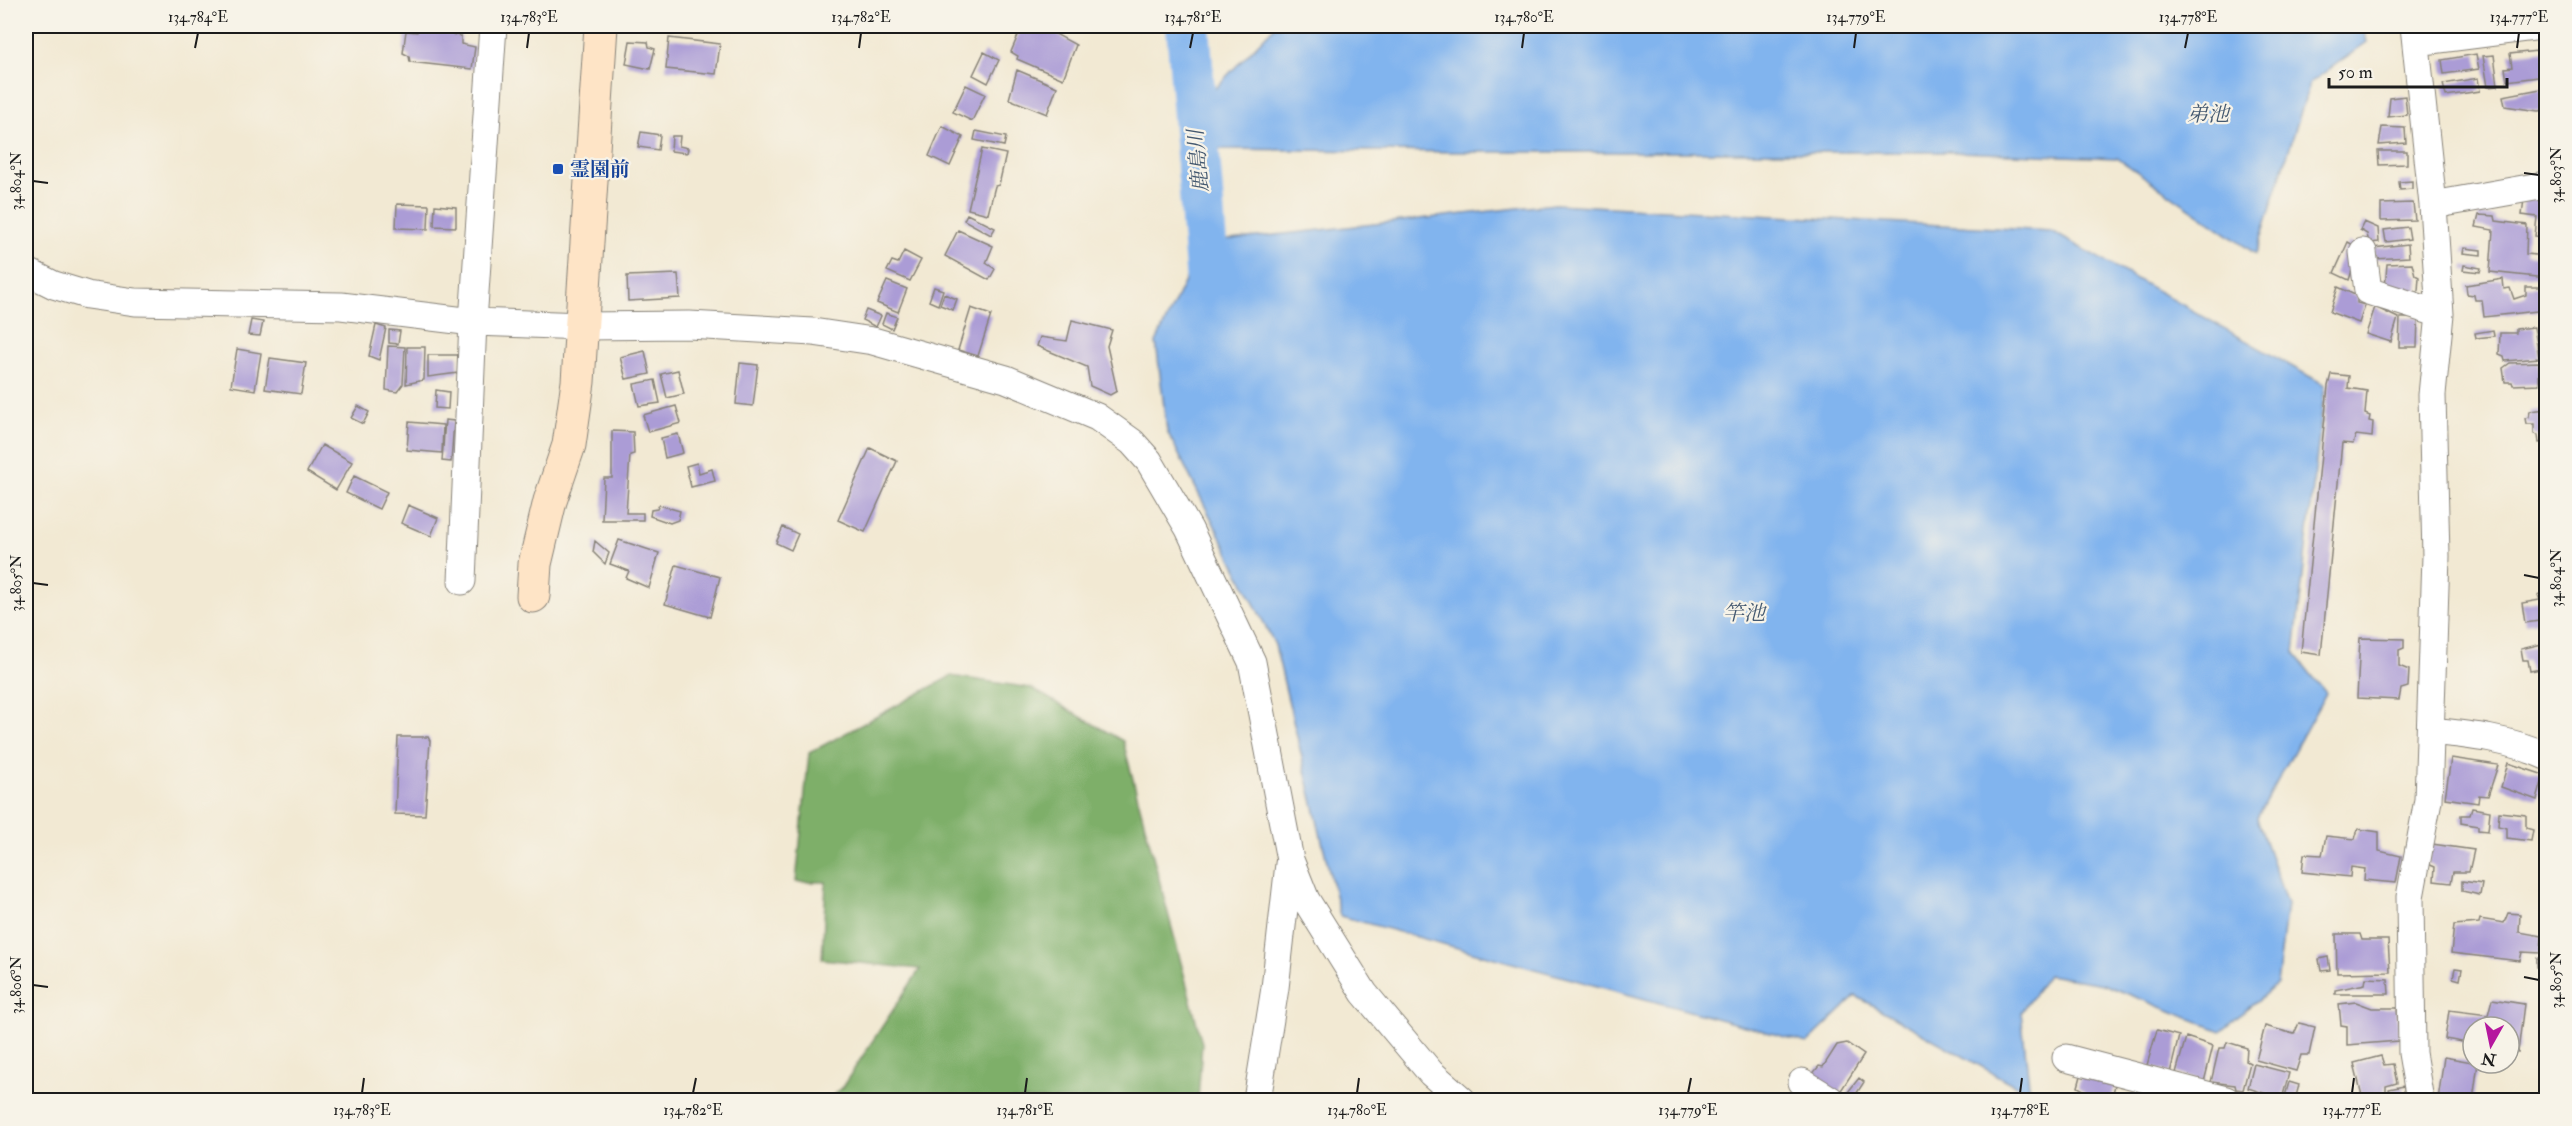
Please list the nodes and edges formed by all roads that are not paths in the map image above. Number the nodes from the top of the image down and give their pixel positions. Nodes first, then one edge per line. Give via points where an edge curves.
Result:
1 (493, 26) edge
2 (601, 26) edge
3 (2541, 26) edge
4 (2507, 28) edge
5 (2415, 34) edge
6 (2547, 184) edge
7 (2433, 205) junction
8 (2363, 252) dead end
9 (26, 271) edge
10 (2440, 314) junction
11 (473, 322) junction
12 (583, 326) junction
13 (462, 581) dead end
14 (533, 596) dead end
15 (2431, 731) junction
16 (2547, 756) edge
17 (1290, 860) junction
18 (2066, 1058) dead end
19 (1802, 1082) dead end
20 (2142, 1090) edge
21 (1257, 1101) edge
22 (1462, 1101) edge
23 (1831, 1101) edge
24 (2226, 1101) edge
25 (2420, 1101) edge

1 - 11 street
2 - 12 street
3 - 4 street
4 - 5 street
5 - 7 street
6 - 7 street
7 - 10 street
8 - 10 street via 2368,291
9 - 11 street via 87,295 135,302 341,306
10 - 15 street via 2432,395 2436,556
11 - 12 street
11 - 13 street
12 - 14 street via 569,444 535,564
12 - 17 street via 689,325 813,332 873,341 1006,379 1056,398 1097,417 1132,442 1149,461 1189,529 1252,662
15 - 16 street via 2519,744
15 - 25 street via 2428,800 2410,897 2412,1053
17 - 21 street
17 - 22 street via 1306,900 1364,993 1431,1073
18 - 20 street
19 - 23 street
20 - 24 street

